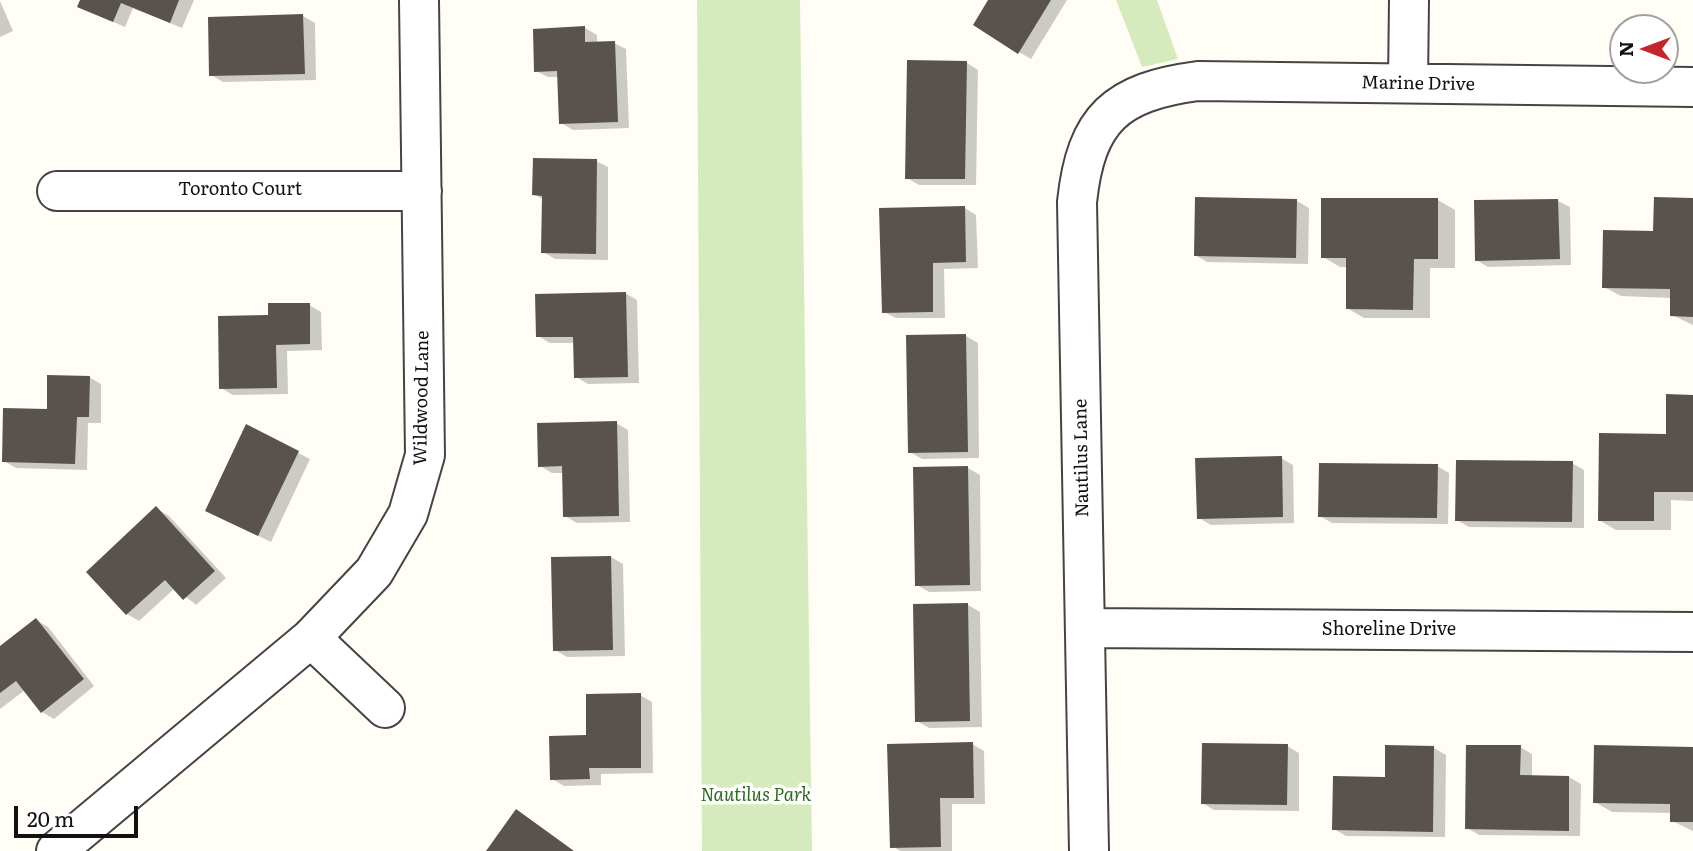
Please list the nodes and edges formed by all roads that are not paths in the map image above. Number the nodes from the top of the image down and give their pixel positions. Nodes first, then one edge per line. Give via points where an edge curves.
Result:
1 (419, 0) edge
2 (1409, 0) edge
3 (1408, 83) junction
4 (1693, 87) edge
5 (1144, 91) joint
6 (57, 191) dead end
7 (422, 191) junction
8 (1086, 628) junction
9 (1693, 632) edge
10 (311, 638) junction
11 (385, 708) dead end
12 (56, 851) edge
13 (1089, 851) edge

1 - 7 street, Wildwood Lane
2 - 3 street
3 - 4 street, Marine Drive
3 - 5 street, Marine Drive via 1198,81
5 - 8 street, Nautilus Lane via 1122,102 1107,117 1092,138 1079,180
6 - 7 street, Toronto Court
7 - 10 street, Wildwood Lane via 425,455 418,485 408,514 380,563
8 - 9 street, Shoreline Drive
8 - 13 street, Nautilus Lane
10 - 11 street
10 - 12 street, Wildwood Lane

